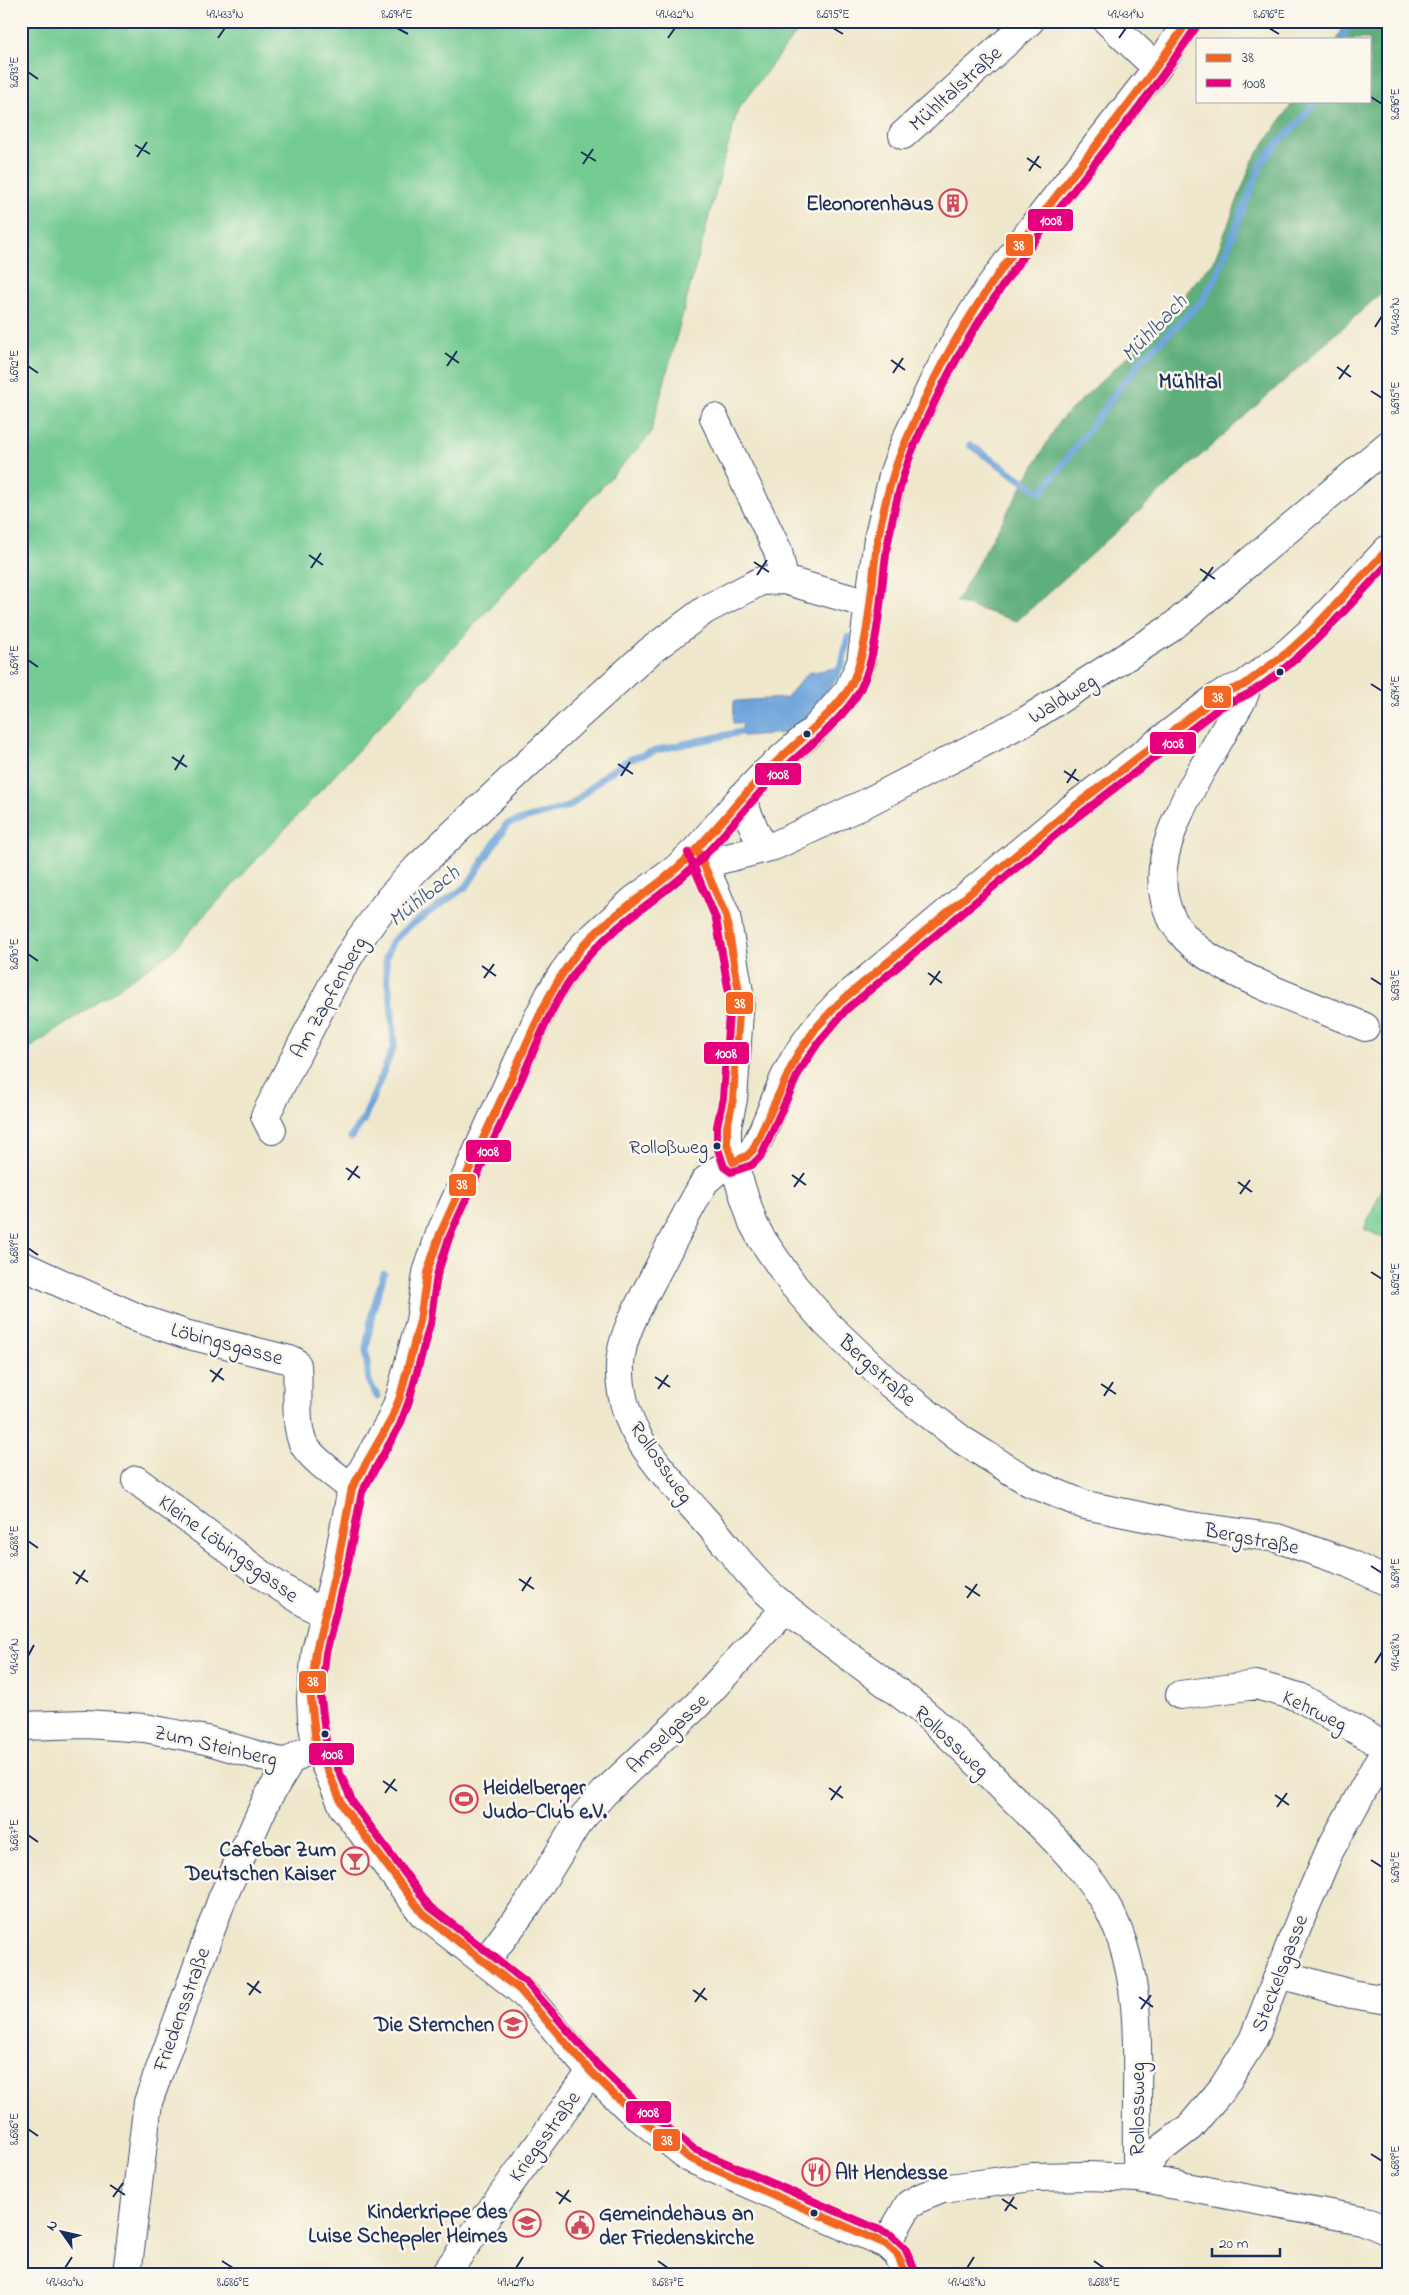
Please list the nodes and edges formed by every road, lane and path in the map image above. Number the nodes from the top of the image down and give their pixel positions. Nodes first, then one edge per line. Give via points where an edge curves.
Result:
1 (1030, 21) edge
2 (1107, 21) edge
3 (1188, 21) edge
4 (1157, 68) junction
5 (902, 135) dead end
6 (714, 418) dead end
7 (1388, 446) edge
8 (1388, 549) edge
9 (784, 580) junction
10 (868, 604) junction
11 (1244, 685) junction
12 (741, 798) junction
13 (763, 849) junction
14 (701, 856) junction
15 (1365, 1027) dead end
16 (272, 1130) dead end
17 (733, 1162) junction
18 (21, 1265) edge
19 (136, 1480) dead end
20 (352, 1488) junction
21 (1388, 1582) edge
22 (786, 1608) junction
23 (324, 1615) junction
24 (1180, 1695) dead end
25 (21, 1726) edge
26 (316, 1744) junction
27 (1387, 1746) edge
28 (290, 1761) junction
29 (485, 1962) junction
30 (1280, 1974) junction
31 (1388, 2000) edge
32 (591, 2072) junction
33 (1138, 2178) junction
34 (1388, 2231) edge
35 (886, 2244) junction
36 (127, 2274) edge
37 (445, 2274) edge
38 (906, 2274) edge

1 - 5 street, Mühltalstraße
2 - 4 street
3 - 4 street
4 - 10 street via 1036,224 962,329 905,442 886,503
6 - 9 street via 778,551
7 - 13 street, Waldweg via 1163,634 1028,720 866,803
8 - 11 street, Rollossweg via 1311,631
9 - 10 street, Am Zapfenberg
9 - 16 street, Am Zapfenberg via 761,581 748,587 705,610 664,640 578,716 402,884 359,940 332,985 265,1116
10 - 12 street via 861,663 848,691 814,730
11 - 15 street via 1241,702 1196,780 1168,840 1161,873 1168,912 1189,941 1217,962
11 - 17 street, Rollossweg via 1213,700 1072,809 839,1003 822,1021 786,1074 753,1150
12 - 13 street
12 - 14 street
13 - 14 street, Waldweg
14 - 17 street, Bergstraße via 726,916 740,998 733,1099 727,1127 727,1144
14 - 20 street via 676,869 600,929 575,956 550,994 440,1234 428,1272 420,1321 400,1397 391,1420
17 - 21 street, Bergstraße via 753,1224 794,1286 857,1355 962,1440 1029,1482 1085,1505 1184,1525 1276,1538 1348,1562
17 - 22 street, Rollossweg via 705,1181 635,1314 624,1340 620,1364 622,1389 627,1412 642,1441 754,1578
18 - 20 street, Löbingsgasse via 140,1319 224,1345 294,1361 297,1365 303,1442 311,1453
19 - 23 street, Kleine Löbingsgasse via 268,1579
20 - 23 street
22 - 29 street, Amselgasse via 697,1705 577,1824 528,1904
22 - 33 street, Rollossweg via 914,1705 960,1746 1070,1855 1109,1911 1130,1971 1137,2049 1135,2135
23 - 26 street via 312,1683
24 - 27 street, Kehrweg via 1256,1685 1299,1698
25 - 28 street, Zum Steinberg via 86,1724 145,1728 206,1740 272,1761
26 - 28 street, Zum Steinberg
26 - 29 street via 344,1808 423,1914
27 - 30 street, Steckelsgasse via 1330,1850
28 - 36 street, Friedensstraße via 267,1799 222,1899 148,2102
29 - 32 street via 533,2003
30 - 31 street via 1351,1994
30 - 33 street, Steckelsgasse via 1253,2040 1226,2082 1190,2127 1153,2156
32 - 35 street via 628,2109 689,2158
32 - 37 street, Kriegsstraße
33 - 34 street via 1362,2220
33 - 35 street via 1032,2177 942,2189 909,2204
35 - 38 street via 897,2254

